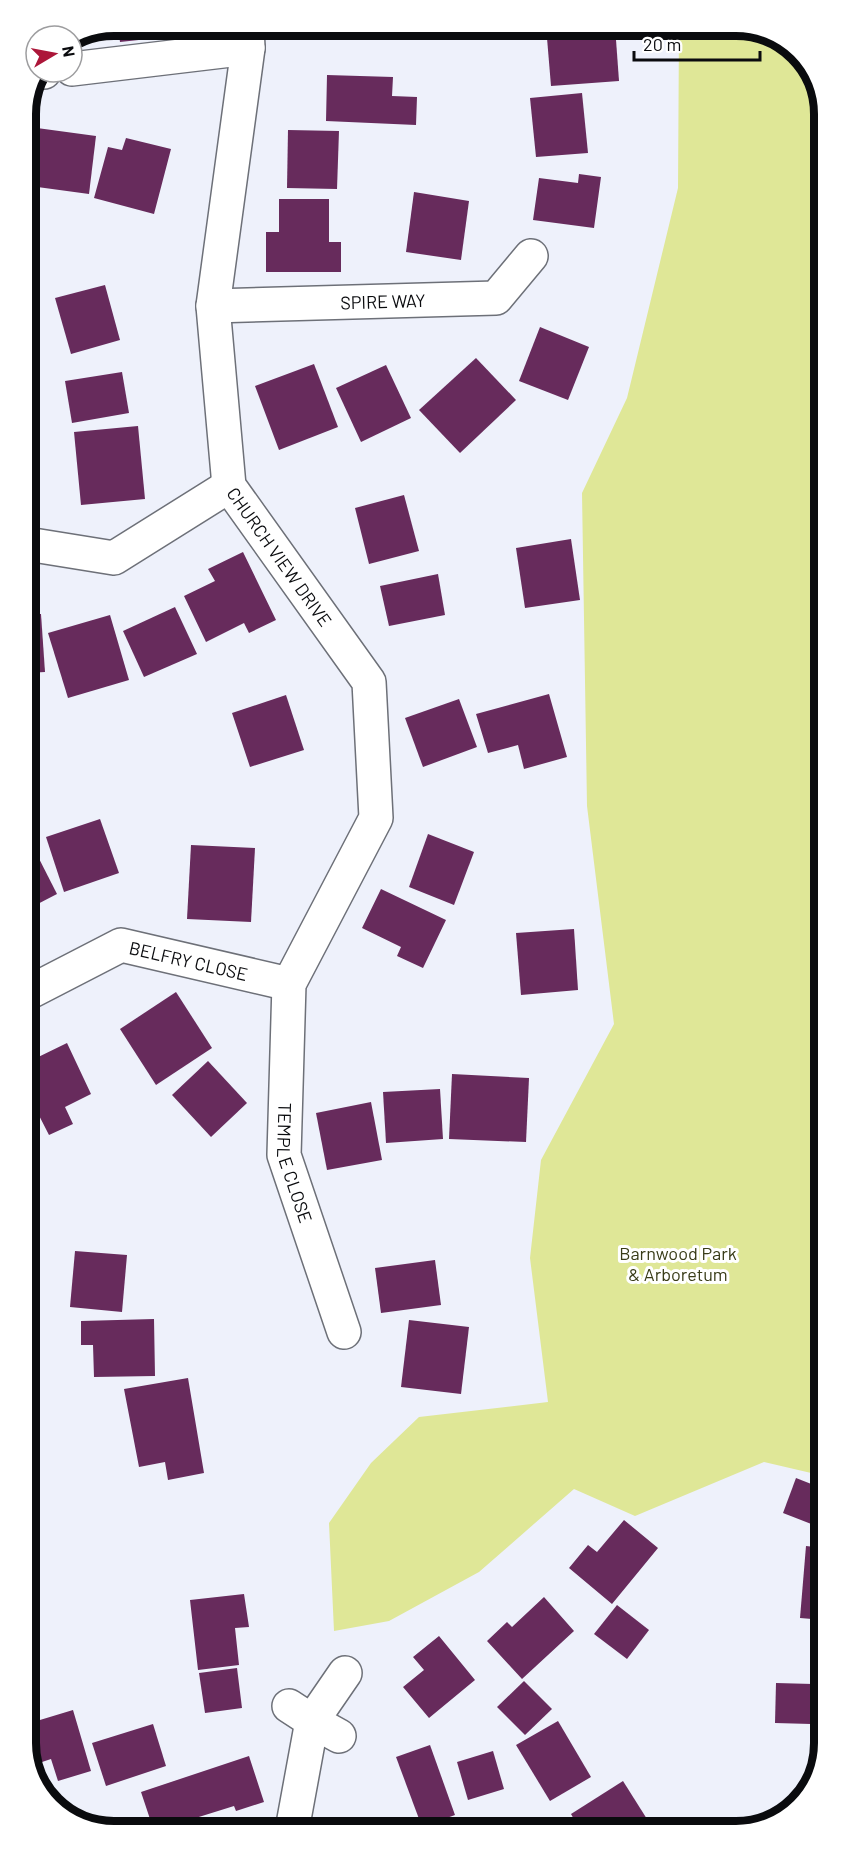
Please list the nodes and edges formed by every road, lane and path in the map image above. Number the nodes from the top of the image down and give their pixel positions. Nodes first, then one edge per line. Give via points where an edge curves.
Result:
1 (248, 37) edge
2 (84, 67) edge
3 (531, 255) dead end
4 (213, 306) junction
5 (229, 486) junction
6 (36, 545) edge
7 (289, 984) junction
8 (36, 989) edge
9 (344, 1332) dead end
10 (345, 1673) dead end
11 (294, 1821) edge

1 - 2 street
1 - 4 street, CHURCH VIEW DRIVE
3 - 4 street, SPIRE WAY via 496,297
4 - 5 street, CHURCH VIEW DRIVE
5 - 6 street via 114,558
5 - 7 street, CHURCH VIEW DRIVE via 369,682 376,818
7 - 8 street, BELFRY CLOSE via 121,945
7 - 9 street, TEMPLE CLOSE via 284,1155
10 - 11 street via 313,1721

